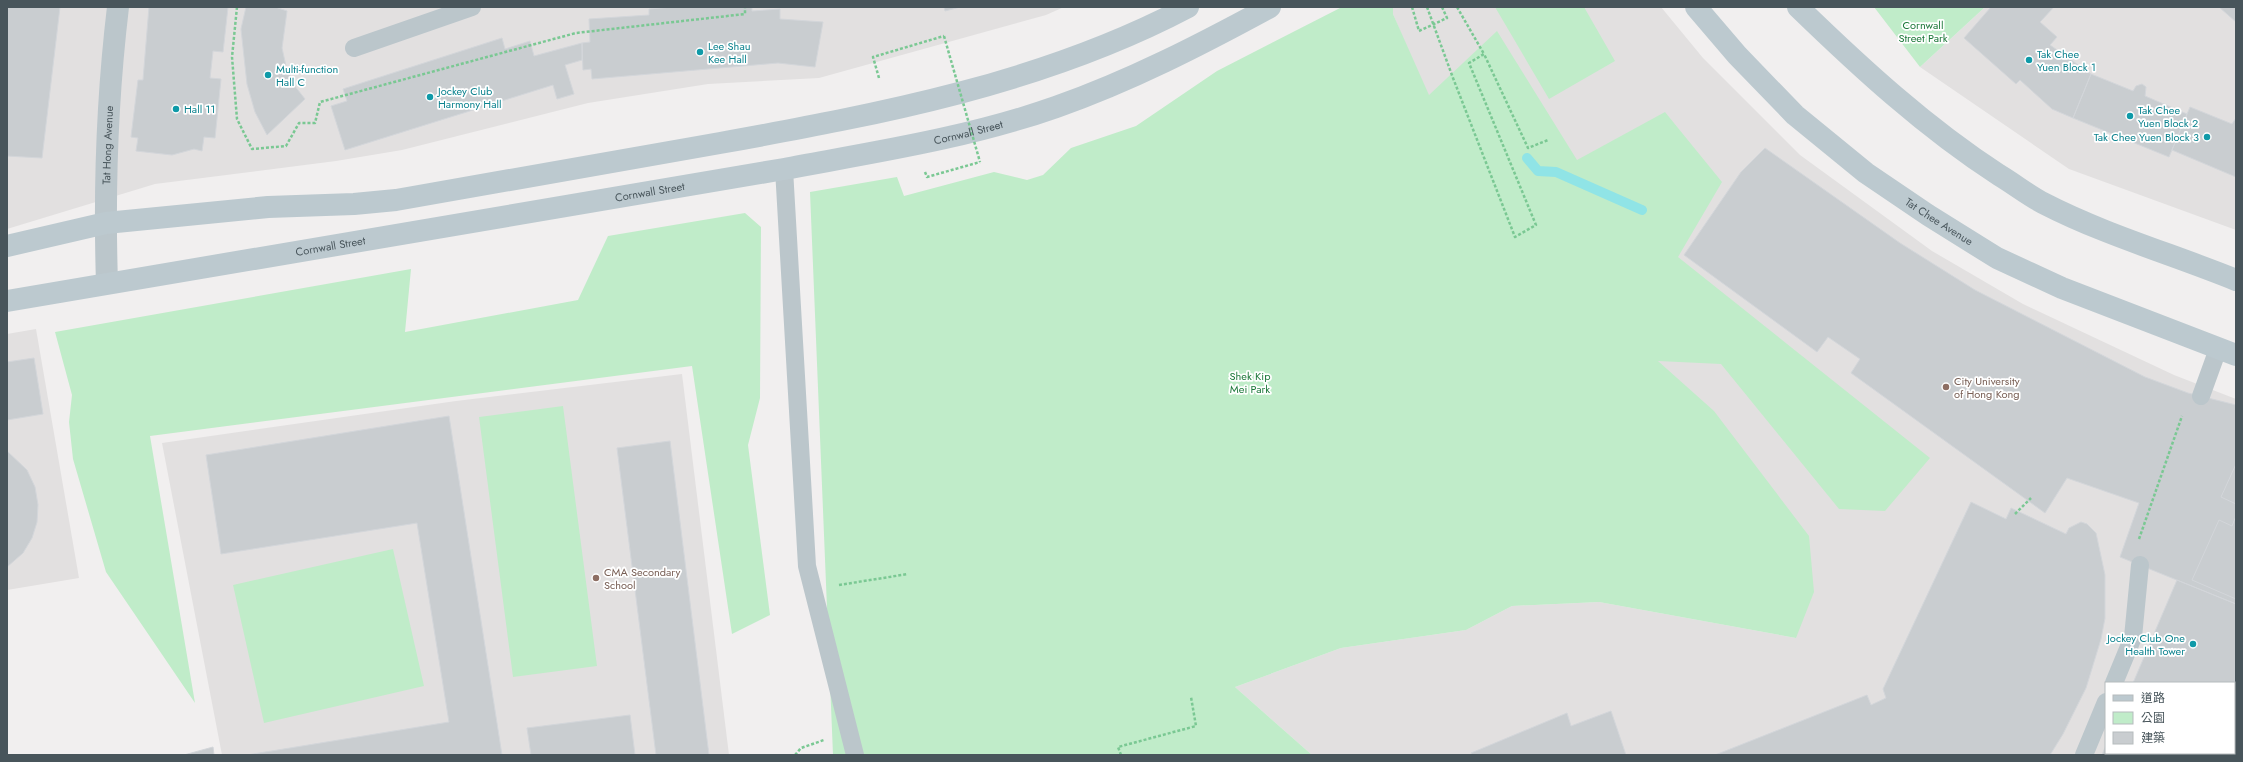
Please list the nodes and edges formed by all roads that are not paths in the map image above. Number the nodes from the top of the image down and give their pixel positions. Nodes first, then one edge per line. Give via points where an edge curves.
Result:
1 (118, 7) edge
2 (472, 7) edge
3 (1188, 7) edge
4 (1270, 7) edge
5 (1696, 7) edge
6 (1798, 7) edge
7 (354, 48) dead end
8 (784, 169) junction
9 (106, 223) junction
10 (7, 246) edge
11 (2236, 280) edge
12 (108, 283) junction
13 (7, 301) edge
14 (2227, 352) edge
15 (2201, 396) dead end
16 (2140, 565) dead end
17 (2114, 682) edge
18 (2105, 704) edge
19 (855, 755) edge
20 (2084, 755) edge

1 - 9 street, Tat Hong Avenue via 110,82
2 - 7 lane
3 - 9 main road via 1126,36 1011,79 888,111 396,200 268,207
4 - 8 main road, Cornwall Street via 1189,51 1056,107 970,132
5 - 14 main road, Tat Chee Avenue via 1737,55 1795,115 1866,173 1928,215 1996,258 2062,288
6 - 11 main road via 1858,65 1916,115 1973,158 2042,202 2101,230
8 - 12 main road, Cornwall Street
8 - 19 lane via 807,566
9 - 10 main road
9 - 12 street, Tat Hong Avenue
12 - 13 main road, Cornwall Street
14 - 15 lane
16 - 17 lane via 2133,637
18 - 20 lane

